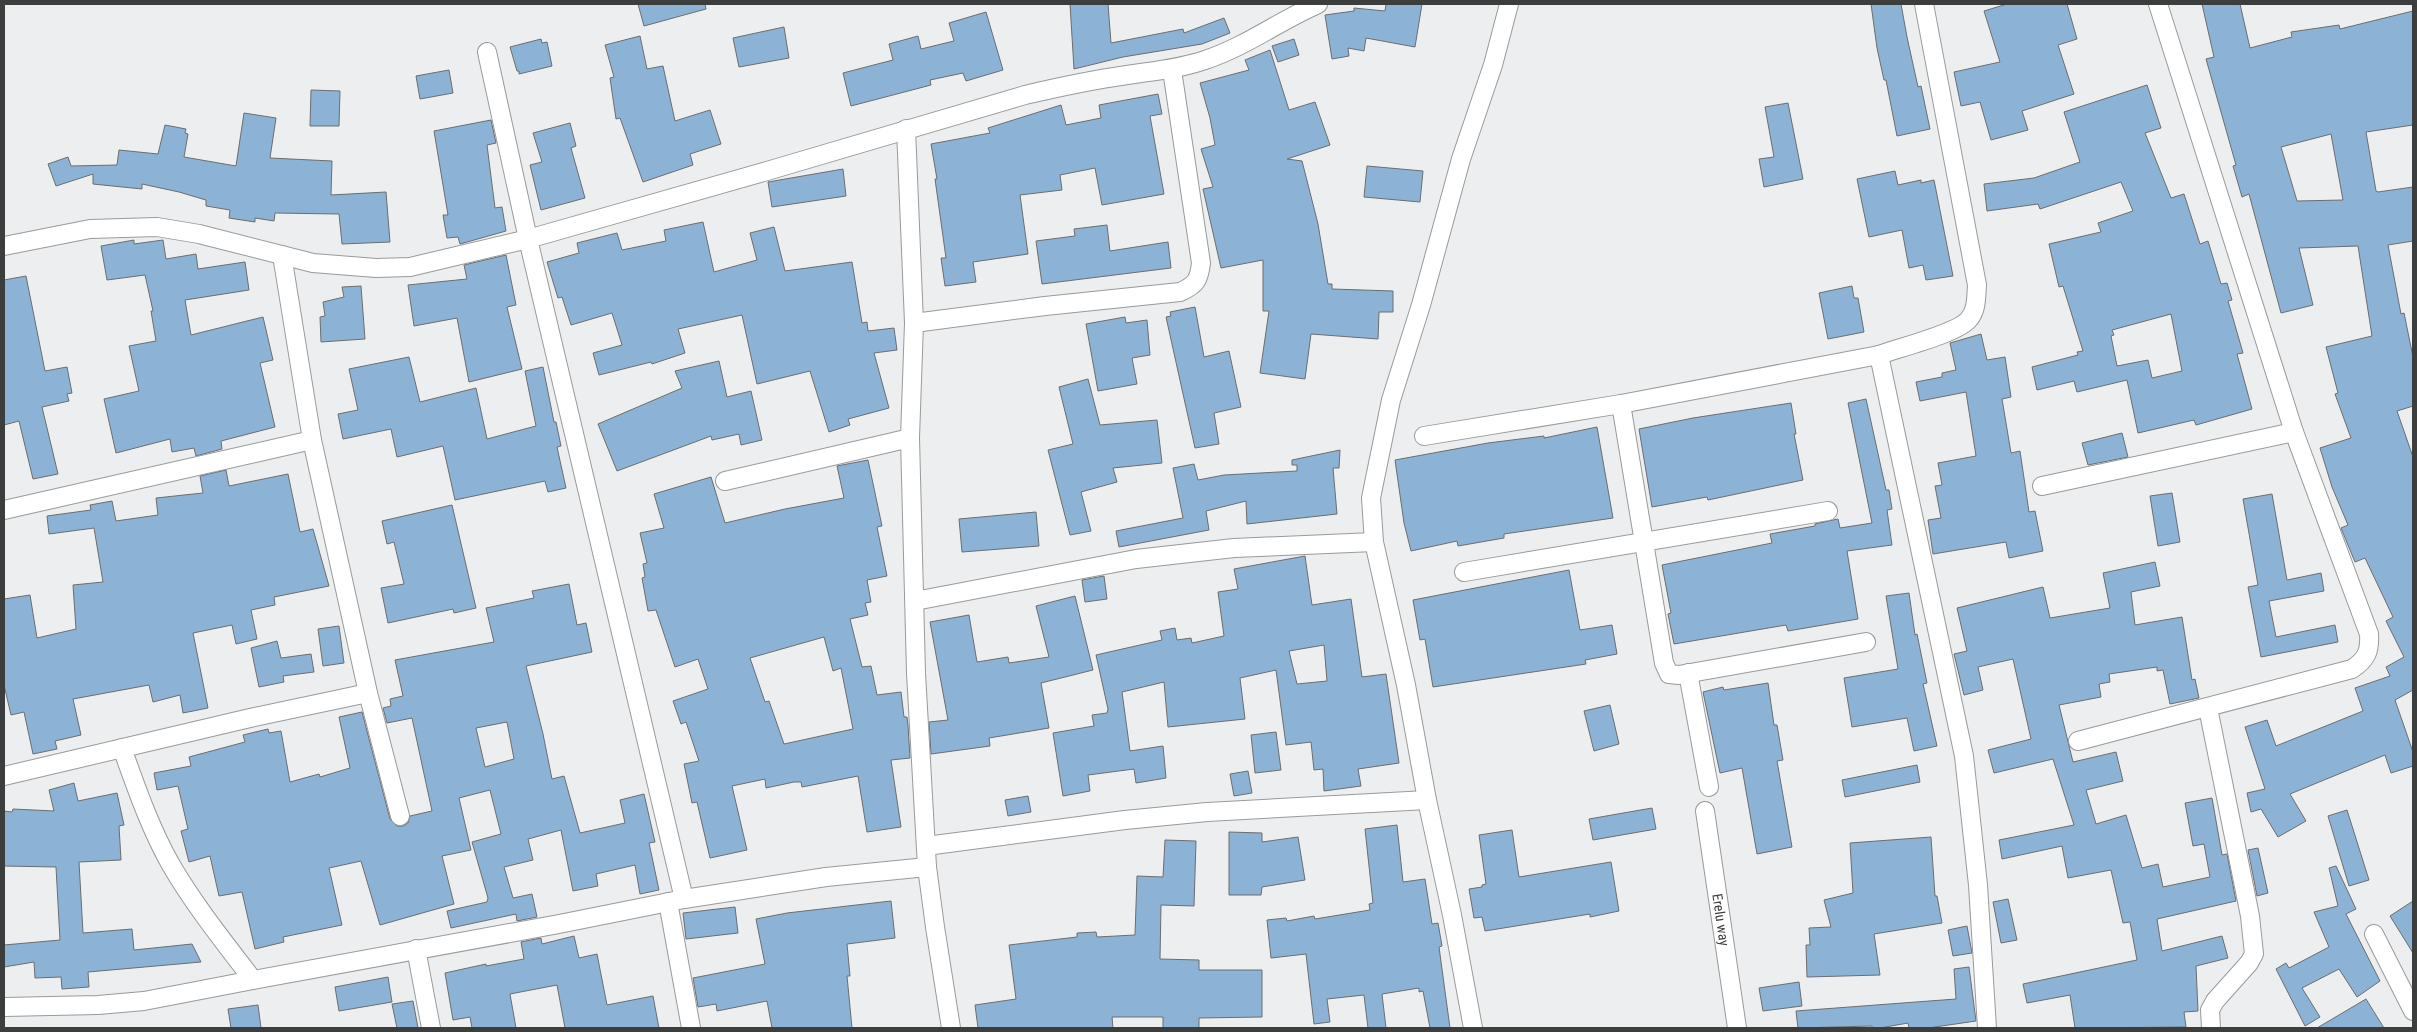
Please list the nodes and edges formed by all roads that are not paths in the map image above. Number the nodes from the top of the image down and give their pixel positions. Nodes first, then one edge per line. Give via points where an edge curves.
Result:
1 (1318, 4) edge
2 (1509, 4) edge
3 (1924, 4) edge
4 (2158, 4) edge
5 (487, 52) dead end
6 (1172, 70) junction
7 (906, 129) junction
8 (528, 239) junction
9 (4, 246) edge
10 (282, 255) junction
11 (914, 323) junction
12 (1879, 355) junction
13 (1620, 404) junction
14 (2294, 432) junction
15 (1424, 436) dead end
16 (910, 438) junction
17 (312, 440) junction
18 (725, 481) dead end
19 (2042, 486) dead end
20 (4, 510) edge
21 (1828, 511) dead end
22 (1374, 542) junction
23 (1643, 544) junction
24 (1464, 572) dead end
25 (915, 602) junction
26 (1866, 642) dead end
27 (1688, 673) junction
28 (368, 693) junction
29 (2208, 708) junction
30 (2078, 741) dead end
31 (122, 748) junction
32 (4, 776) edge
33 (1709, 787) dead end
34 (1427, 800) junction
35 (1705, 811) dead end
36 (400, 816) dead end
37 (926, 846) junction
38 (928, 867) junction
39 (676, 900) junction
40 (2374, 934) dead end
41 (416, 949) junction
42 (253, 980) junction
43 (4, 1007) edge
44 (2413, 1012) edge
45 (431, 1028) edge
46 (691, 1028) edge
47 (952, 1028) edge
48 (1473, 1028) edge
49 (1737, 1028) edge
50 (1987, 1028) edge
51 (2211, 1028) edge

1 - 6 street via 1233,51
2 - 22 street via 1391,400 1372,486
3 - 12 street via 1977,285 1976,307 1969,320 1954,330
4 - 14 street
5 - 8 street
6 - 7 street via 1057,88
6 - 11 street via 1201,263 1199,278 1193,286 1180,292
7 - 8 street
7 - 11 street
8 - 10 street via 410,267 345,267
8 - 39 street
9 - 10 street via 90,228 157,227
10 - 17 street
11 - 16 street
12 - 13 street
12 - 50 street via 1964,756 1977,867
13 - 15 street
13 - 23 street
14 - 19 street
14 - 29 street via 2369,634 2370,649 2363,662 2352,669
16 - 18 street
16 - 25 street
17 - 20 street
17 - 28 street
21 - 23 street
22 - 25 street via 1234,548 1144,558
22 - 34 street via 1406,685
23 - 24 street
23 - 27 street via 1664,663 1668,674
25 - 37 street
26 - 27 street
27 - 33 street
28 - 31 street
28 - 36 street
29 - 30 street
29 - 51 street via 2250,916 2254,954 2212,1006
31 - 32 street
31 - 42 street via 170,863 204,918
34 - 37 street via 1207,812
34 - 48 street
35 - 49 street, Erelu way
37 - 38 street
38 - 39 street via 826,877
38 - 47 street via 934,927
39 - 41 street
39 - 46 street
40 - 44 street
41 - 42 street
41 - 45 street
42 - 43 street via 144,1001

